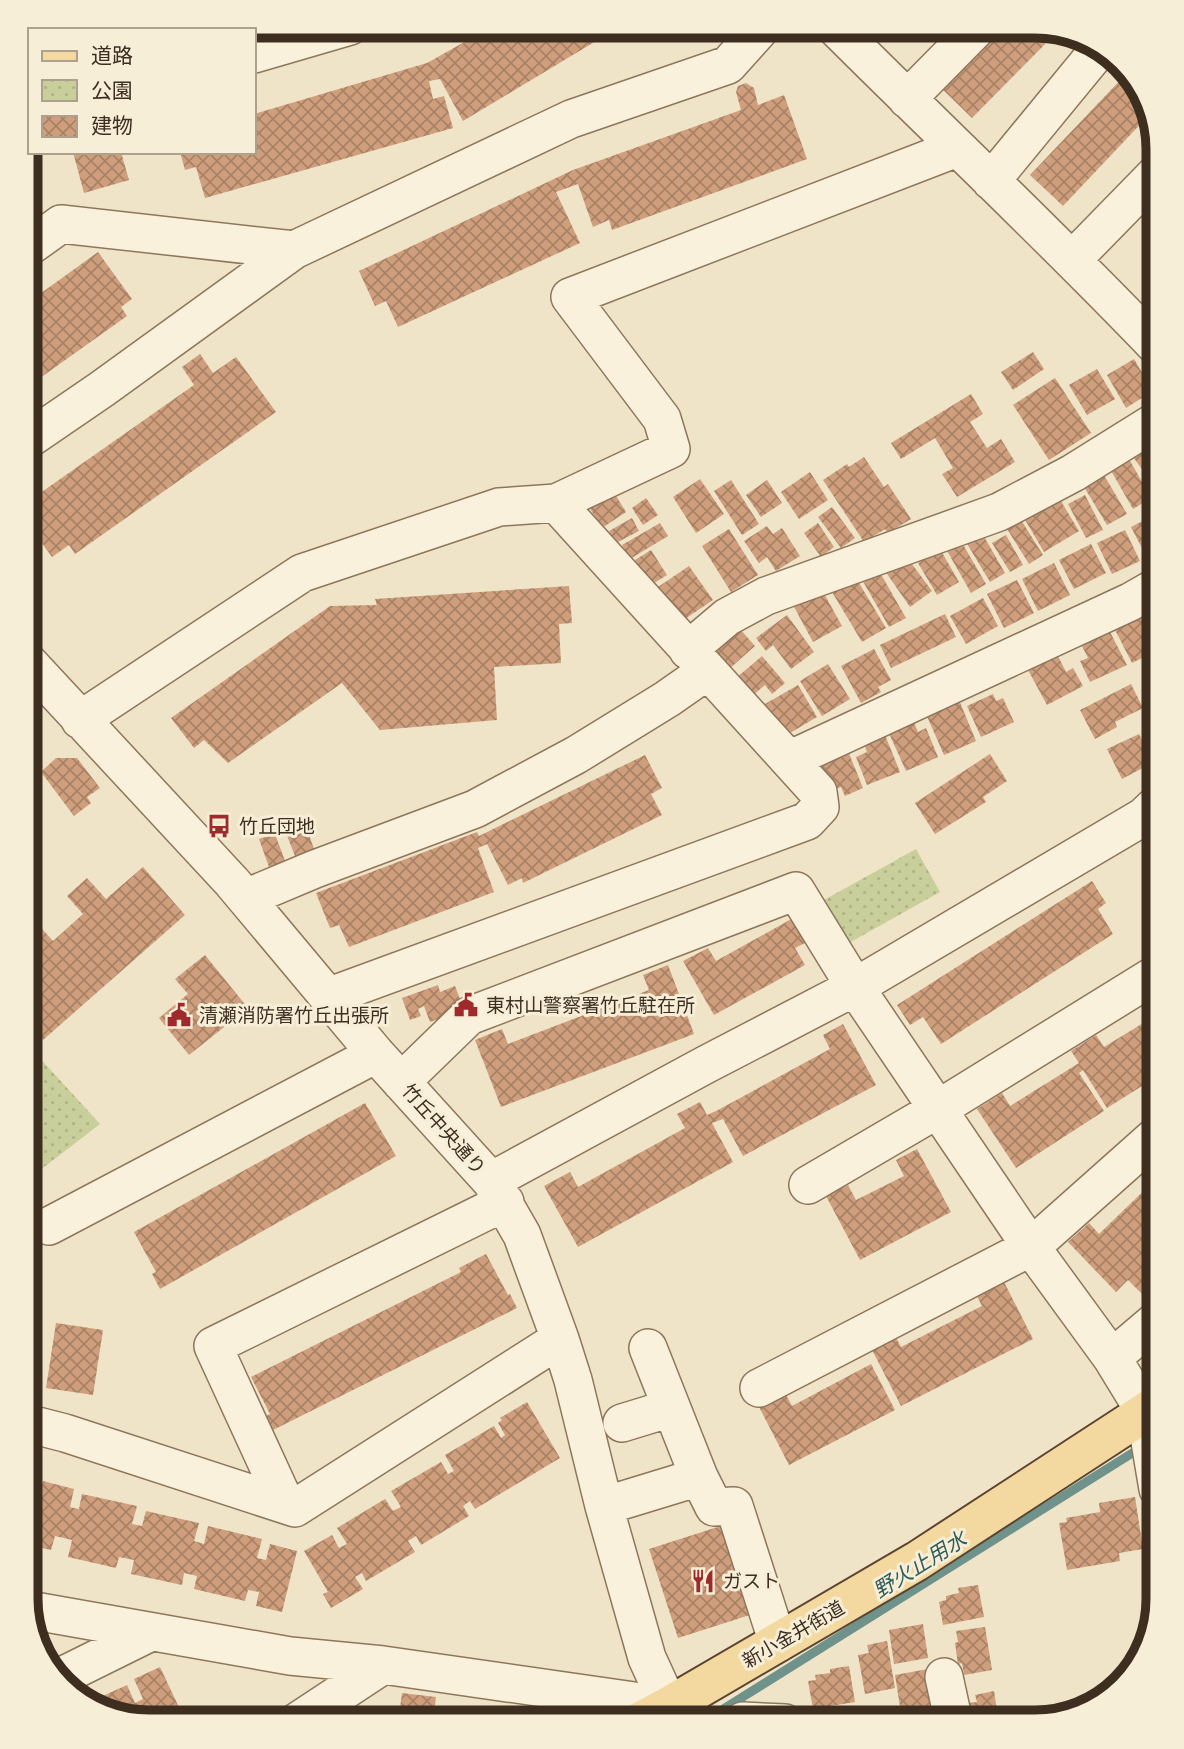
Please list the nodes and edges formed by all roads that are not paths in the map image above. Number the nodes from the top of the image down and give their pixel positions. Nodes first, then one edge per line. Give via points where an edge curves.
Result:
1 (305, 39) edge
2 (751, 39) edge
3 (847, 39) edge
4 (966, 39) edge
5 (256, 53) edge
6 (1094, 56) edge
7 (907, 100) junction
8 (957, 148) junction
9 (991, 181) junction
10 (1146, 184) edge
11 (39, 240) edge
12 (294, 250) junction
13 (1073, 259) junction
14 (1146, 335) edge
15 (1146, 427) edge
16 (39, 432) edge
17 (556, 503) junction
18 (1146, 593) edge
19 (698, 661) junction
20 (39, 674) edge
21 (80, 720) junction
22 (789, 761) junction
23 (1146, 814) edge
24 (246, 898) junction
25 (1146, 981) edge
26 (855, 987) junction
27 (330, 996) junction
28 (376, 1054) junction
29 (401, 1082) junction
30 (938, 1109) junction
31 (1146, 1145) edge
32 (808, 1185) dead end
33 (498, 1192) junction
34 (49, 1226) dead end
35 (1031, 1247) junction
36 (1146, 1330) edge
37 (560, 1339) junction
38 (648, 1348) dead end
39 (1112, 1358) junction
40 (759, 1388) dead end
41 (671, 1408) junction
42 (622, 1423) dead end
43 (39, 1426) edge
44 (1146, 1427) edge
45 (1146, 1442) edge
46 (699, 1477) junction
47 (286, 1505) junction
48 (604, 1506) junction
49 (39, 1612) edge
50 (151, 1632) junction
51 (778, 1643) junction
52 (383, 1665) junction
53 (67, 1674) edge
54 (944, 1677) dead end
55 (315, 1710) edge
56 (631, 1710) edge
57 (653, 1710) edge
58 (660, 1710) edge
59 (951, 1710) edge

1 - 5 street
2 - 12 street via 728,65 571,119
3 - 7 street
4 - 7 street
6 - 9 street
7 - 8 street
8 - 9 street
8 - 17 street via 570,297 662,419 671,449
9 - 13 street
10 - 13 street
11 - 12 street via 61,224
12 - 16 street
13 - 14 street
15 - 19 street via 999,512 766,596 727,617
17 - 19 street
17 - 21 street via 499,506 302,573
18 - 22 street
19 - 22 street
19 - 24 street via 667,699 475,809
20 - 21 street, 竹丘中央通り
21 - 24 street, 竹丘中央通り
22 - 27 street via 818,792 820,807 807,821
23 - 26 street
24 - 27 street, 竹丘中央通り
25 - 30 street
26 - 29 street via 796,891 469,1016
26 - 30 street
26 - 33 street via 705,1065
27 - 28 street, 竹丘中央通り
28 - 29 street, 竹丘中央通り
28 - 34 street
29 - 33 street, 竹丘中央通り
30 - 32 street
30 - 35 street
31 - 35 street
33 - 37 street, 竹丘中央通り via 522,1235
33 - 47 street via 213,1346
35 - 39 street
35 - 40 street
36 - 39 street
37 - 47 street via 295,1508
37 - 48 street, 竹丘中央通り
38 - 41 street
39 - 44 street
41 - 42 street
41 - 46 street
43 - 47 street
45 - 51 main road, 新小金井街道 via 917,1561
46 - 48 street
46 - 51 street via 715,1507 734,1506
48 - 57 street, 竹丘中央通り via 647,1658
49 - 50 street
50 - 52 street via 290,1656
50 - 53 street
51 - 58 main road, 新小金井街道
52 - 55 street
52 - 56 street
54 - 59 street

